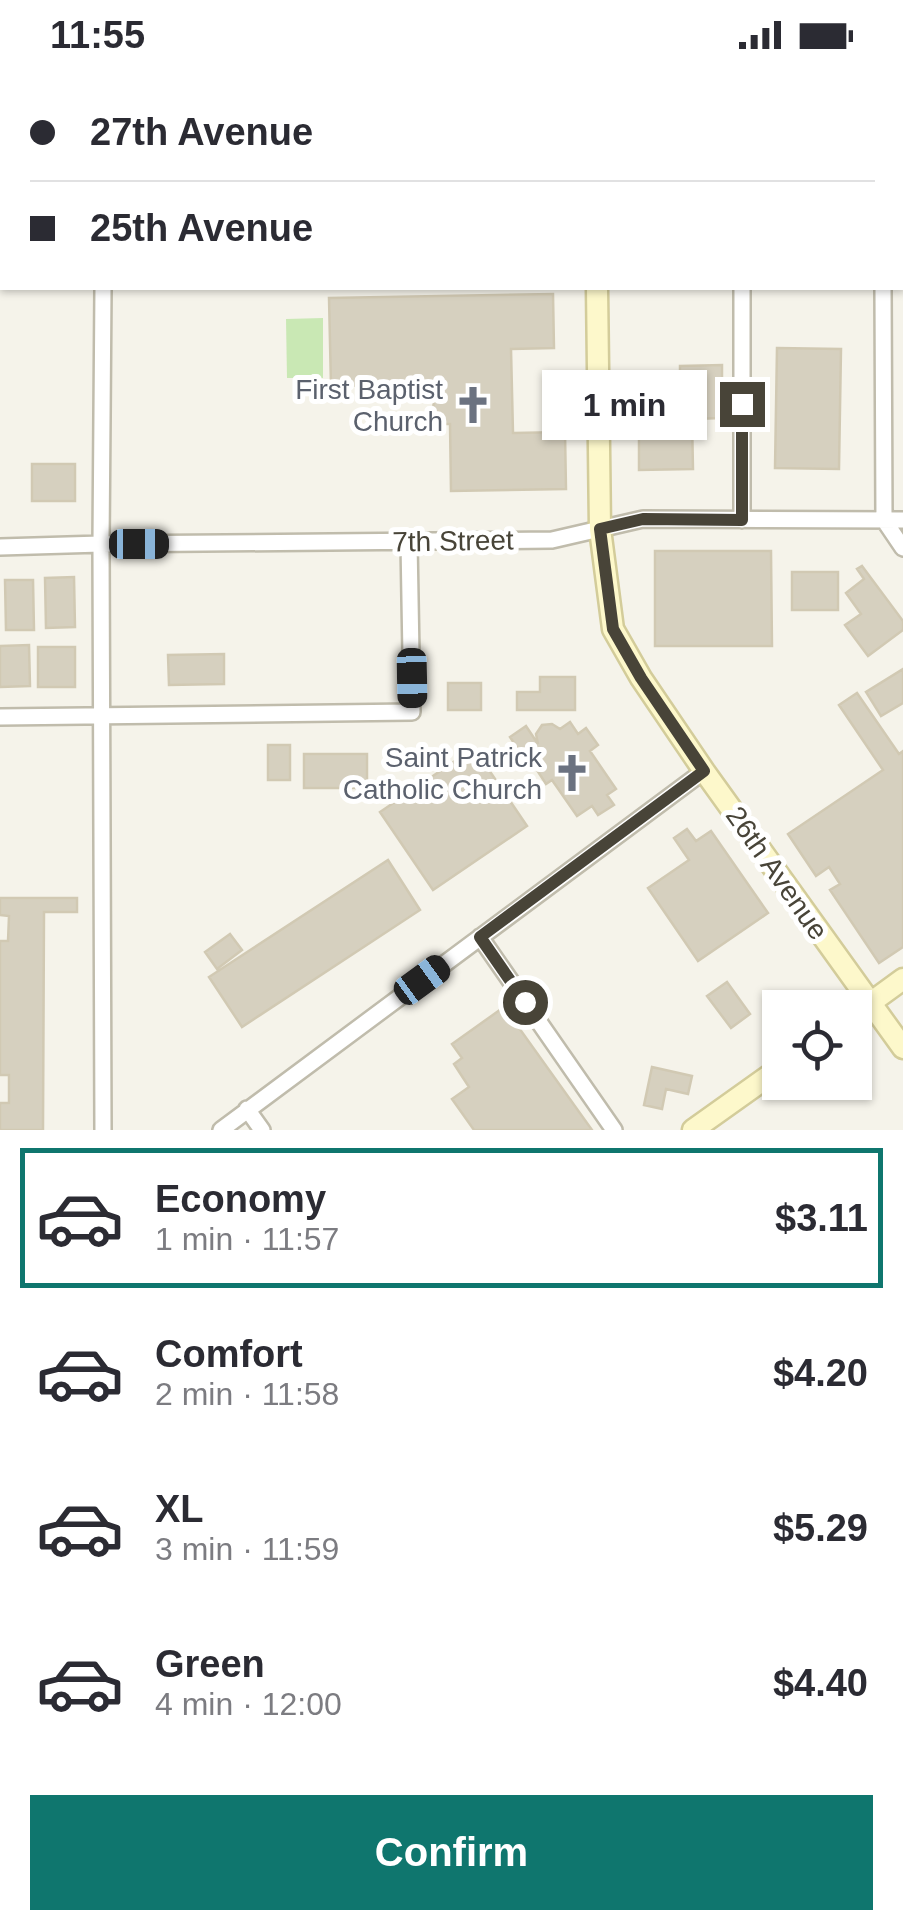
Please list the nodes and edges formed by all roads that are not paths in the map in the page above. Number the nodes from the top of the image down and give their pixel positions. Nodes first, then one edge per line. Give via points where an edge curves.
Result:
1 (103, 290) edge
2 (597, 290) edge
3 (742, 290) edge
4 (883, 290) edge
5 (742, 520) junction
6 (884, 520) junction
7 (903, 520) edge
8 (600, 529) junction
9 (409, 542) junction
10 (101, 544) junction
11 (0, 547) edge
12 (903, 548) edge
13 (101, 716) junction
14 (0, 718) edge
15 (704, 771) junction
16 (480, 937) junction
17 (903, 979) edge
18 (849, 990) edge
19 (872, 1002) edge
20 (872, 1019) edge
21 (903, 1048) edge
22 (762, 1081) edge
23 (247, 1110) junction
24 (104, 1130) edge
25 (220, 1130) edge
26 (262, 1130) edge
27 (614, 1130) edge
28 (693, 1130) edge

1 - 10 street
2 - 8 street, 26th Avenue
3 - 5 street
4 - 6 street
5 - 6 street, 7th Street
5 - 8 street, 7th Street via 643,519
6 - 7 street, 7th Street
6 - 12 street
8 - 9 street, 7th Street via 552,540
8 - 15 street, 26th Avenue via 613,629
9 - 10 street, 7th Street
9 - 13 street via 412,712
10 - 11 street, 7th Street
10 - 13 street
13 - 14 street
13 - 24 street
15 - 16 street
15 - 18 street, 26th Avenue
16 - 23 street
16 - 27 street
17 - 19 street
20 - 21 street, 26th Avenue
22 - 28 street
23 - 25 street
23 - 26 street

